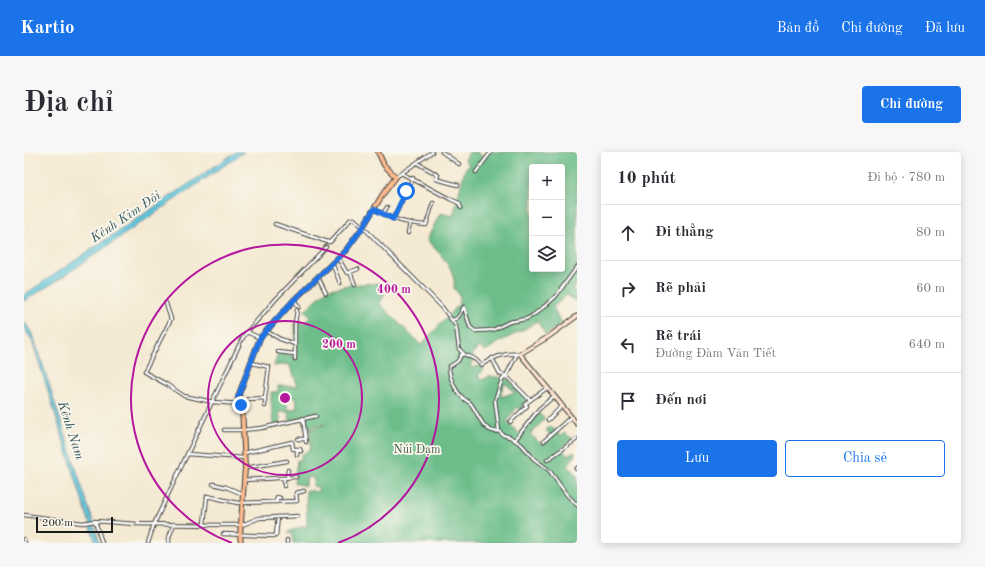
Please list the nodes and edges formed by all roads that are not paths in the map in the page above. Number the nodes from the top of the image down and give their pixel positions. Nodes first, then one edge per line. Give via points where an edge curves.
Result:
1 (378, 152) edge
2 (432, 152) edge
3 (442, 152) edge
4 (492, 152) edge
5 (417, 163) junction
6 (459, 164) dead end
7 (476, 172) dead end
8 (401, 173) junction
9 (396, 177) junction
10 (413, 178) junction
11 (458, 186) dead end
12 (433, 203) dead end
13 (387, 207) dead end
14 (461, 208) dead end
15 (374, 209) junction
16 (383, 214) junction
17 (393, 219) junction
18 (410, 223) junction
19 (275, 224) dead end
20 (363, 227) junction
21 (408, 233) dead end
22 (326, 247) dead end
23 (338, 258) junction
24 (332, 263) junction
25 (577, 267) edge
26 (358, 269) dead end
27 (350, 272) junction
28 (318, 276) junction
29 (340, 283) dead end
30 (355, 286) dead end
31 (326, 292) dead end
32 (294, 300) junction
33 (166, 303) dead end
34 (299, 307) dead end
35 (297, 310) dead end
36 (577, 316) edge
37 (452, 320) junction
38 (266, 331) junction
39 (247, 332) junction
40 (260, 338) junction
41 (295, 344) junction
42 (278, 352) dead end
43 (295, 354) junction
44 (464, 354) junction
45 (518, 354) junction
46 (492, 358) junction
47 (295, 359) dead end
48 (252, 363) junction
49 (506, 376) junction
50 (547, 388) junction
51 (249, 394) dead end
52 (553, 397) junction
53 (265, 398) junction
54 (248, 399) junction
55 (530, 400) junction
56 (213, 402) junction
57 (241, 405) junction
58 (265, 406) dead end
59 (562, 406) junction
60 (316, 416) dead end
61 (571, 417) junction
62 (302, 418) junction
63 (548, 420) dead end
64 (510, 422) dead end
65 (577, 424) edge
66 (224, 430) dead end
67 (244, 430) junction
68 (499, 431) junction
69 (577, 439) edge
70 (298, 440) dead end
71 (515, 440) junction
72 (544, 442) dead end
73 (188, 454) junction
74 (298, 454) dead end
75 (244, 456) junction
76 (547, 460) dead end
77 (287, 461) dead end
78 (245, 468) junction
79 (288, 470) dead end
80 (296, 477) dead end
81 (286, 478) junction
82 (244, 480) junction
83 (213, 484) dead end
84 (284, 486) dead end
85 (304, 491) dead end
86 (243, 494) junction
87 (280, 498) dead end
88 (276, 502) junction
89 (242, 504) junction
90 (577, 505) edge
91 (24, 515) edge
92 (298, 516) dead end
93 (278, 517) junction
94 (95, 521) junction
95 (154, 524) junction
96 (174, 524) junction
97 (204, 524) junction
98 (242, 525) junction
99 (223, 534) dead end
100 (240, 535) junction
101 (24, 539) edge
102 (24, 543) edge
103 (102, 543) edge
104 (148, 543) edge
105 (169, 543) edge
106 (241, 543) edge

1 - 9 main road via 384,165
2 - 5 street
3 - 6 street
4 - 7 street
5 - 8 street
5 - 11 street via 438,175 436,179
8 - 9 street
8 - 10 street
9 - 15 main road
10 - 14 street via 456,201
10 - 17 street
12 - 18 street via 426,225
13 - 16 street
15 - 16 street
15 - 20 main road
16 - 17 street
17 - 18 street
18 - 21 street
19 - 20 street via 328,242 352,219
20 - 23 main road
20 - 37 street
22 - 39 street
23 - 24 main road
23 - 27 street via 347,273
24 - 28 main road
24 - 29 street
25 - 37 street via 556,296 526,319 509,322 493,330 475,331 470,327 464,308 460,316
26 - 27 street
27 - 30 street
28 - 31 street
28 - 32 main road
32 - 34 street
32 - 38 main road
33 - 56 street via 171,319 144,372 184,396
35 - 41 street
36 - 45 street
37 - 44 street via 457,329 458,347
38 - 40 main road
38 - 41 street
39 - 40 street
39 - 56 street
40 - 48 main road
41 - 43 street
42 - 43 street
43 - 47 street
44 - 46 street via 481,365
44 - 68 street via 449,367 455,386 460,395 471,404 486,428
45 - 46 street via 504,354
45 - 49 street
45 - 50 street
46 - 49 street via 500,374
48 - 53 street via 269,367
48 - 57 main road via 238,397
49 - 55 street
49 - 68 street via 495,400
50 - 52 street
50 - 55 street
51 - 54 street
52 - 59 street
52 - 71 street via 539,409
53 - 54 street
53 - 58 street
54 - 57 street
55 - 64 street
56 - 57 street
56 - 73 street
57 - 67 main road
59 - 61 street
59 - 63 street
60 - 62 street
61 - 65 street
61 - 72 street
62 - 67 street
62 - 70 street via 306,440
66 - 67 street
67 - 75 main road
68 - 71 street
69 - 76 street
71 - 90 street via 549,470
73 - 75 street
73 - 95 street
74 - 75 street via 297,451 300,449 293,449 292,442
75 - 78 main road
77 - 78 street
78 - 82 main road
79 - 81 street
80 - 81 street
81 - 82 street
81 - 84 street
82 - 86 main road
83 - 86 street
85 - 88 street via 296,492 297,501
86 - 89 main road
87 - 88 street via 277,497
88 - 89 street
89 - 97 street via 207,496
89 - 98 main road
91 - 94 street via 83,523
92 - 93 street
93 - 98 street via 259,518
93 - 100 street via 275,535
94 - 95 street
94 - 103 street
95 - 96 street
95 - 104 street
96 - 97 street
96 - 105 street
97 - 98 street
98 - 100 main road
99 - 100 street
100 - 106 main road
101 - 102 street

